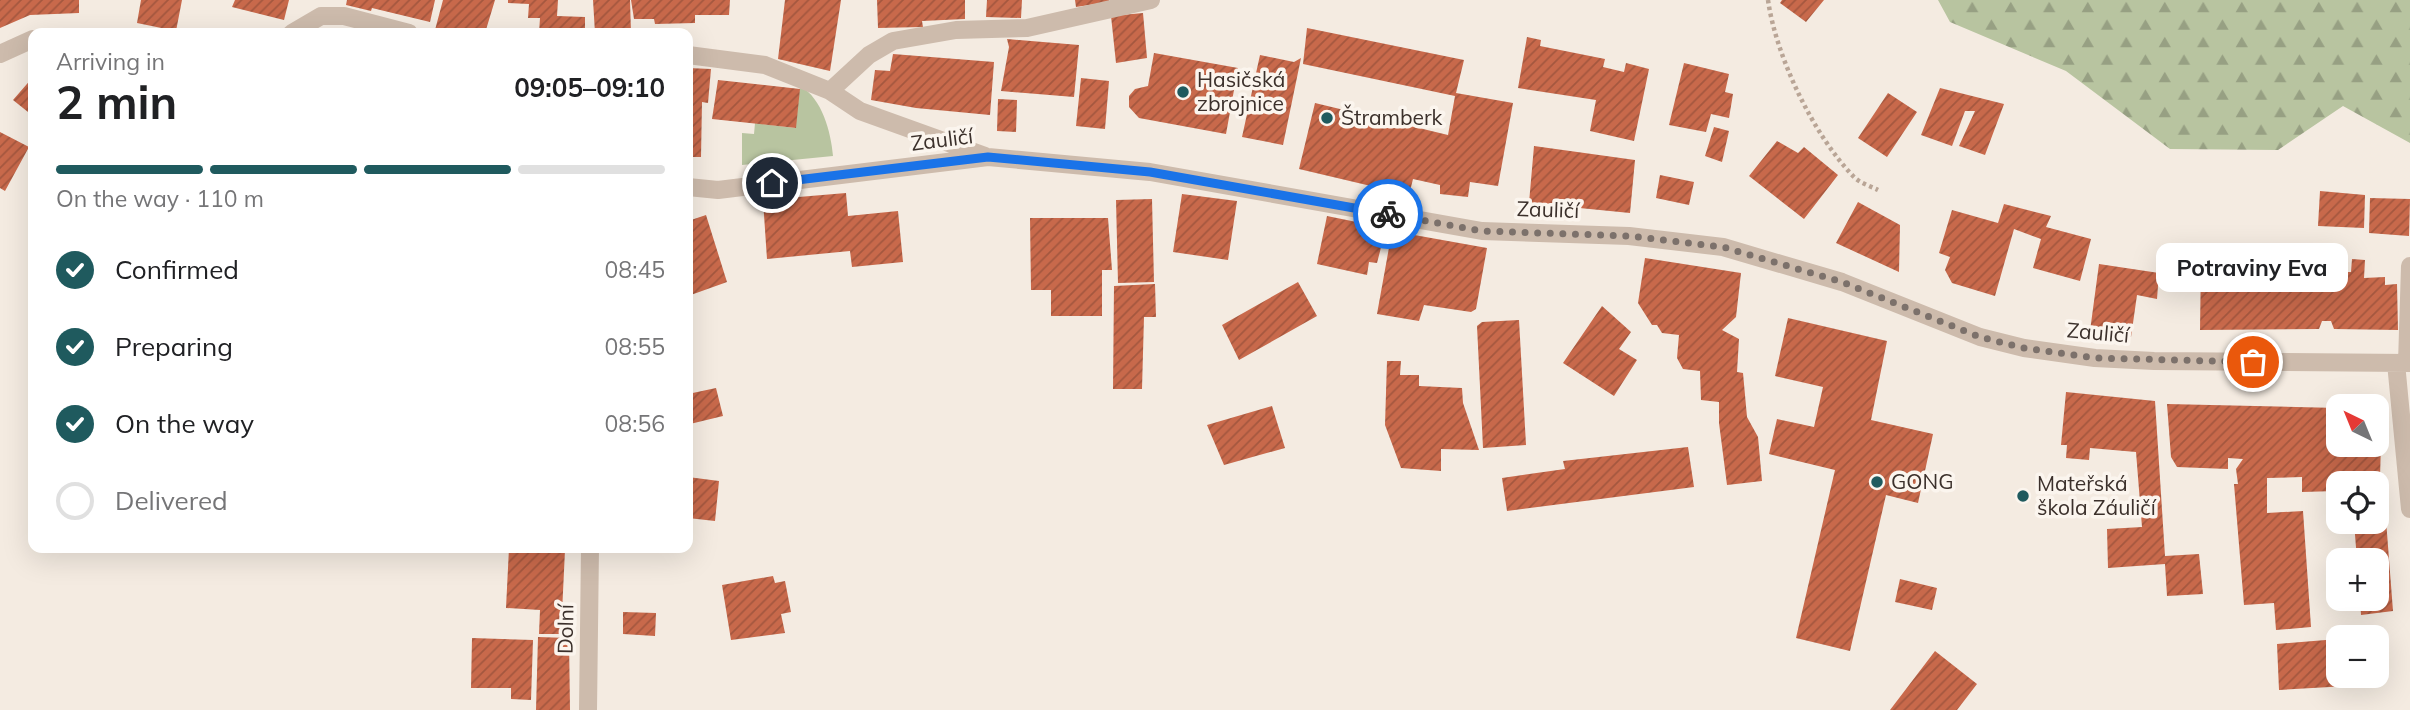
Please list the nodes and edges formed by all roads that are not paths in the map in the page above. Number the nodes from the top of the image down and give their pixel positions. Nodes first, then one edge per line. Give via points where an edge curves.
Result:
1 (1151, 0) edge
2 (301, 28) edge
3 (390, 28) edge
4 (28, 41) edge
5 (0, 54) edge
6 (693, 56) edge
7 (830, 91) junction
8 (988, 157) junction
9 (693, 188) edge
10 (2410, 267) edge
11 (2404, 363) edge
12 (2410, 509) edge
13 (590, 553) edge
14 (588, 710) edge

1 - 7 street via 1027,27 956,30 893,41 869,55
2 - 3 street via 321,16 344,16
4 - 5 street
6 - 7 street via 765,65
7 - 8 street via 860,111
8 - 9 street, Zauličí via 718,190
8 - 11 street, Zauličí via 1150,172 1482,231 1629,236 1723,247 1842,282 1980,337 2024,348 2154,361
10 - 11 street
11 - 12 street
13 - 14 street, Dolní

